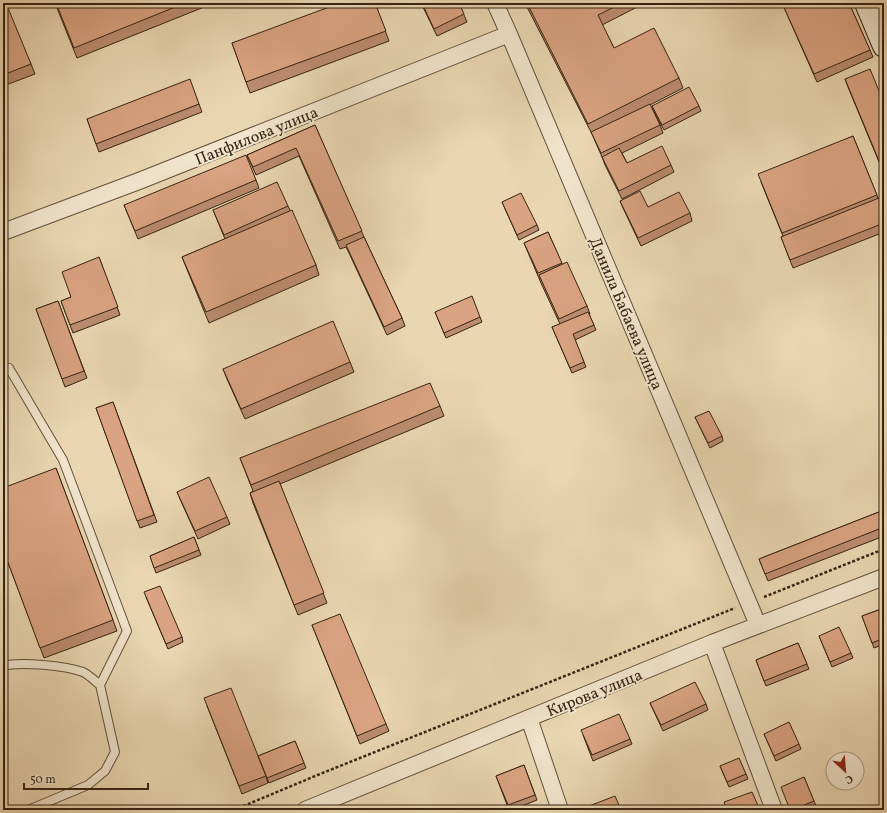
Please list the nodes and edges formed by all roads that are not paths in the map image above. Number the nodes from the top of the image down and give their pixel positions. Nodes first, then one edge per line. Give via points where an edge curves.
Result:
1 (494, 3) edge
2 (866, 3) edge
3 (509, 34) junction
4 (884, 46) edge
5 (3, 232) edge
6 (9, 368) dead end
7 (884, 577) edge
8 (758, 625) junction
9 (712, 643) junction
10 (3, 666) edge
11 (100, 685) junction
12 (530, 718) junction
13 (28, 810) edge
14 (305, 810) edge
15 (560, 810) edge
16 (774, 810) edge

1 - 3 street, Данила Бабаева улица
2 - 4 street
3 - 5 street, Панфилова улица via 147,178
3 - 8 street, Данила Бабаева улица
6 - 11 lane via 63,460 127,631
7 - 8 street, Кирова улица
8 - 9 street, Кирова улица
9 - 12 street, Кирова улица
9 - 16 street
10 - 11 lane via 28,664 57,667 83,673
11 - 13 lane via 115,752 105,771 88,785
12 - 14 street, Кирова улица
12 - 15 street

